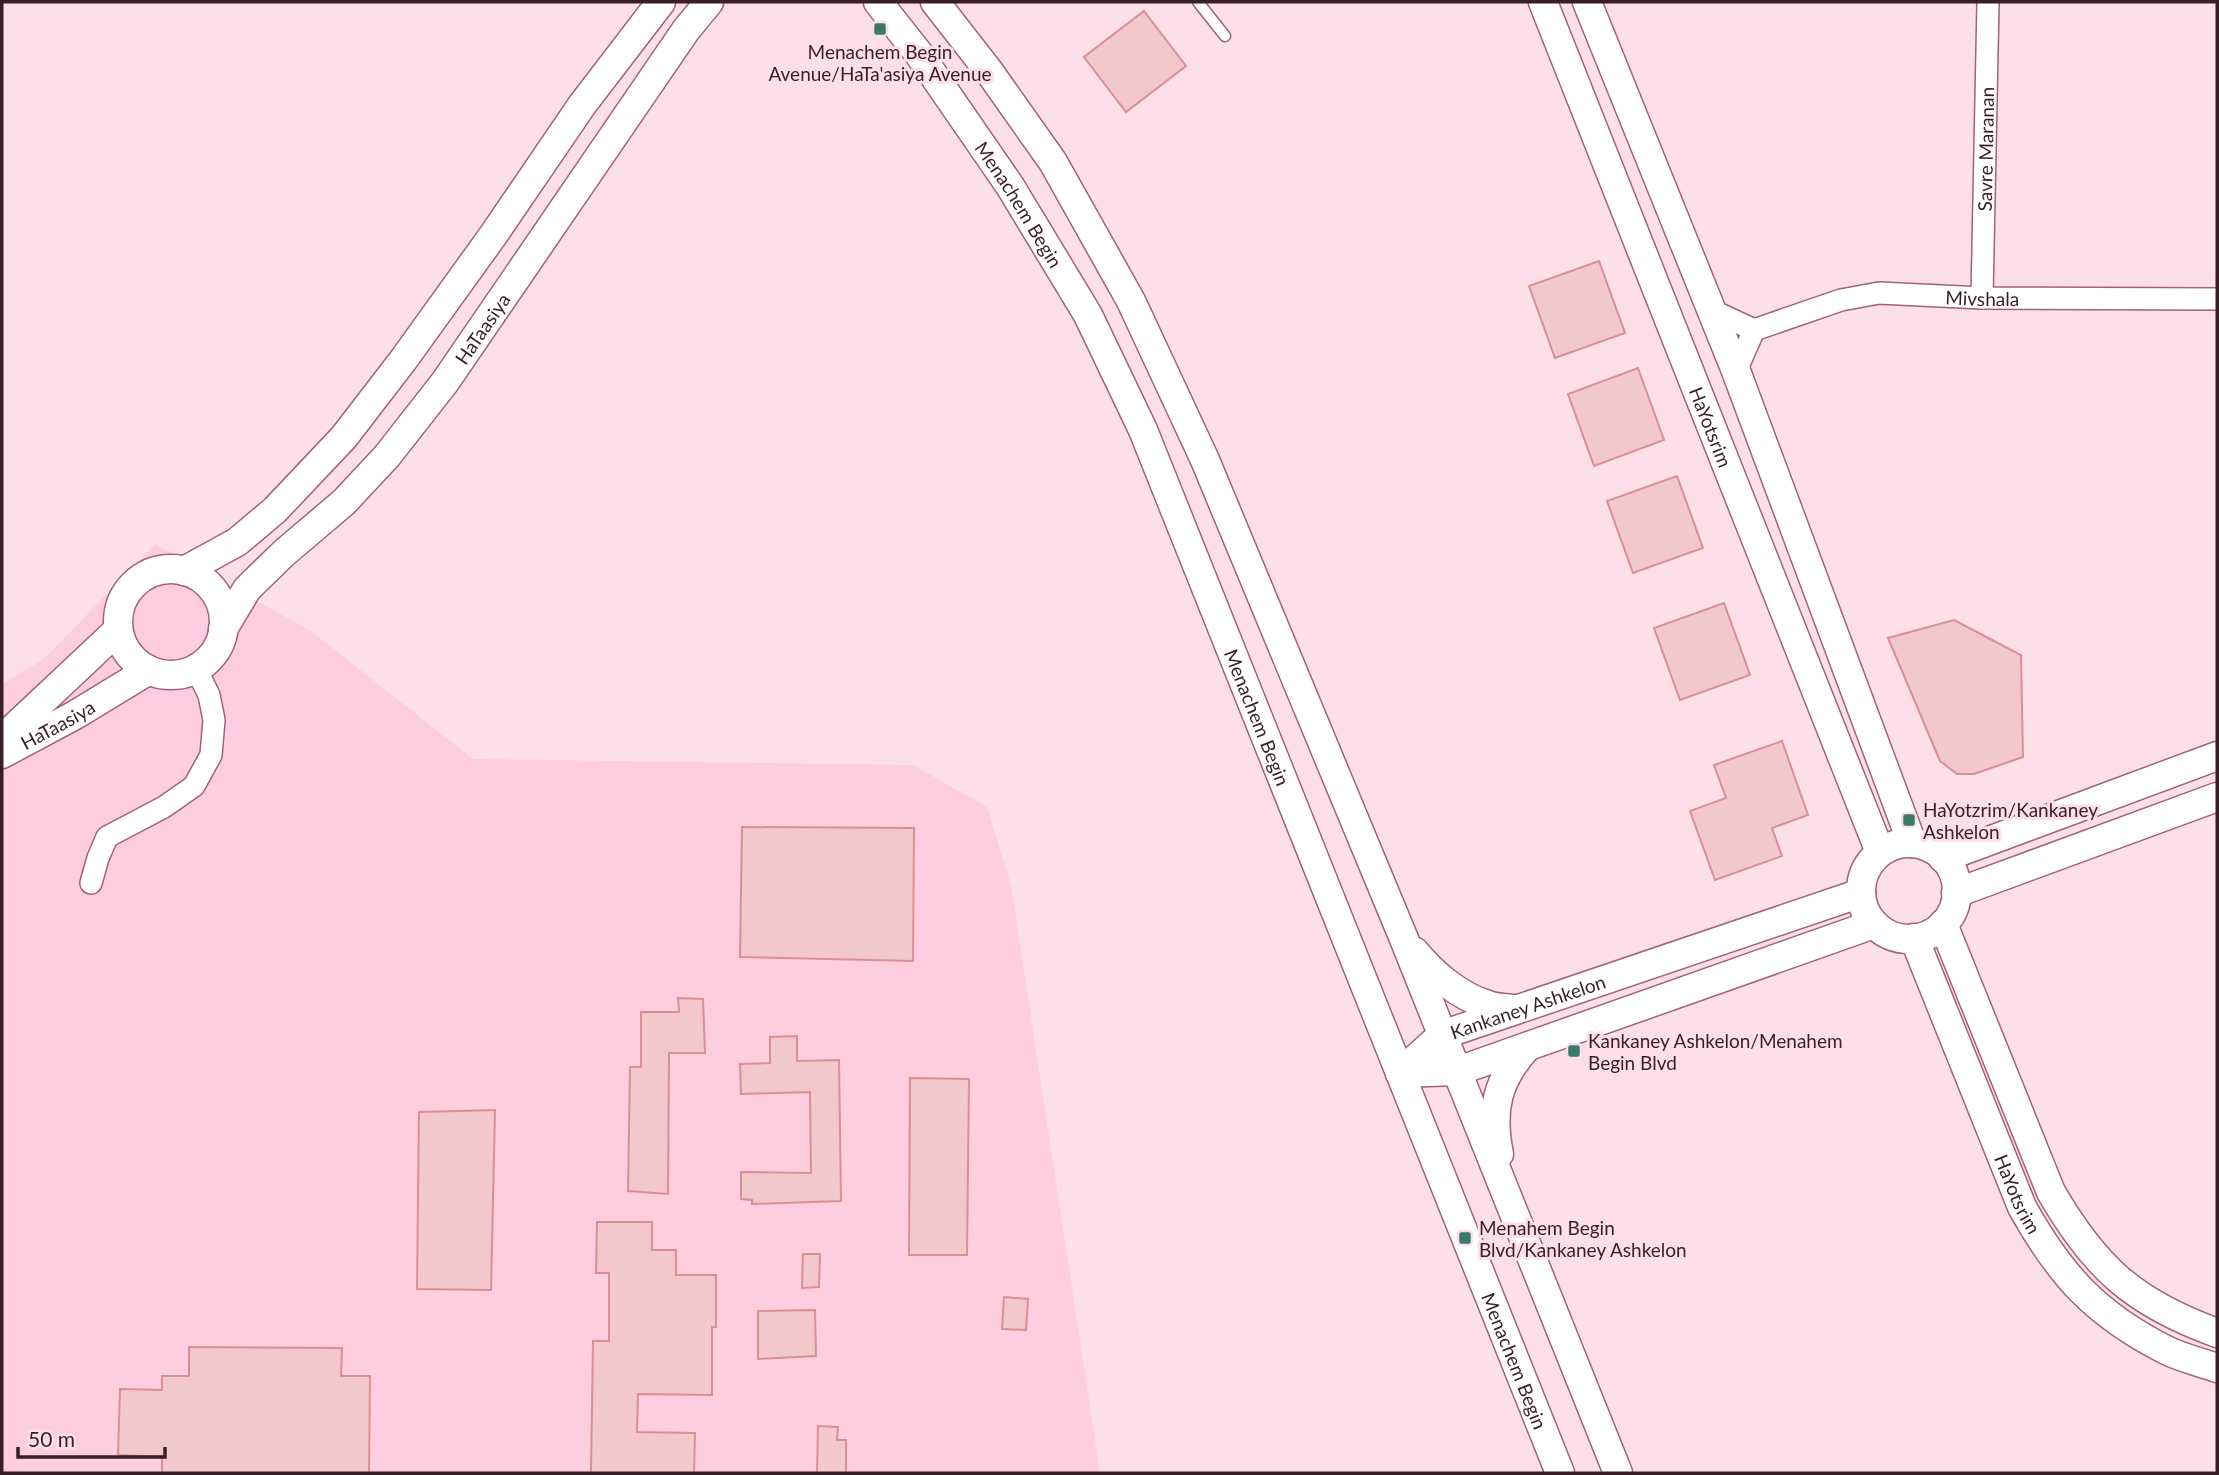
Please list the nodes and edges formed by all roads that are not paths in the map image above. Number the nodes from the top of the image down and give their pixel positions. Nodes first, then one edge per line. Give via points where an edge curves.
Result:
1 (661, 2) edge
2 (709, 2) edge
3 (935, 2) edge
4 (1198, 2) edge
5 (1543, 2) edge
6 (1587, 2) edge
7 (1988, 2) edge
8 (881, 8) edge
9 (1225, 36) dead end
10 (1982, 298) junction
11 (2217, 299) edge
12 (1712, 310) junction
13 (1754, 330) junction
14 (1736, 371) junction
15 (184, 570) junction
16 (223, 629) junction
17 (118, 630) junction
18 (196, 669) junction
19 (149, 670) junction
20 (2, 739) edge
21 (2, 754) edge
22 (2217, 756) edge
23 (2217, 797) edge
24 (1912, 843) junction
25 (1880, 852) junction
26 (1943, 858) junction
27 (91, 883) dead end
28 (1861, 893) junction
29 (1956, 893) junction
30 (1874, 924) junction
31 (1943, 924) junction
32 (1914, 938) junction
33 (1404, 939) junction
34 (1516, 1009) junction
35 (1443, 1035) junction
36 (1527, 1047) junction
37 (1458, 1071) junction
38 (1400, 1073) junction
39 (1507, 1195) junction
40 (2217, 1333) edge
41 (2217, 1368) edge
42 (1560, 1473) edge
43 (1618, 1473) edge

1 - 15 street via 344,437 275,510 237,542
2 - 16 street, HaTaasiya via 445,382 344,502 247,589
3 - 33 street via 1053,162 1131,302 1205,460
4 - 9 lane
5 - 25 street, HaYotsrim
6 - 12 street
7 - 10 street, Savre Maranan
8 - 38 street, Menachem Begin via 926,64 1010,186 1088,315 1148,443
10 - 11 street, Mivshala
10 - 13 street, Mivshala via 1859,295
12 - 13 street
12 - 14 street
13 - 14 street
14 - 24 street
15 - 16 street via 211,587 224,615
15 - 17 street via 161,570 135,582 119,612
16 - 18 street via 214,653
17 - 19 street via 134,660
17 - 20 street, HaTaasiya
18 - 19 street via 164,675
18 - 27 street via 209,695 214,720 211,755 194,786 107,837
19 - 21 street, HaTaasiya
22 - 26 street
23 - 29 street
24 - 25 street
24 - 26 street
25 - 28 street via 1869,863
26 - 29 street via 1954,874
28 - 30 street
28 - 34 street, Kankaney Ashkelon
29 - 31 street
30 - 32 street via 1888,934
30 - 36 street, Kankaney Ashkelon
31 - 32 street
31 - 40 street, HaYotsrim via 2051,1192 2071,1226 2100,1263 2138,1295
32 - 41 street, HaYotsrim via 2022,1207 2043,1245 2076,1286 2119,1323 2168,1351
33 - 34 street via 1428,968 1458,990 1488,1005
33 - 35 street
34 - 35 street, Kankaney Ashkelon
35 - 37 street
35 - 38 street, Kankaney Ashkelon
36 - 37 street, Kankaney Ashkelon
36 - 39 street via 1499,1088 1498,1149
37 - 38 street, Kankaney Ashkelon
37 - 39 street
38 - 42 street, Menachem Begin
39 - 43 street

